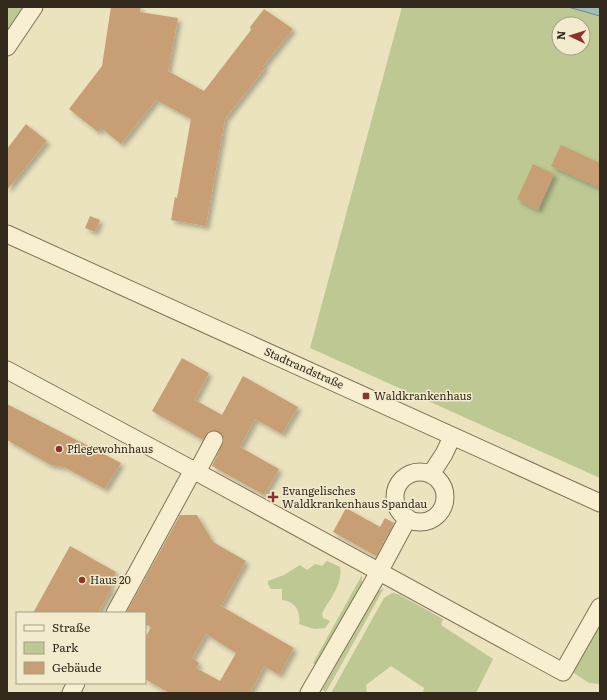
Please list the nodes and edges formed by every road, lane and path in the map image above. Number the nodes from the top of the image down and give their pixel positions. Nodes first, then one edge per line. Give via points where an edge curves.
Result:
1 (34, 7) edge
2 (7, 46) edge
3 (7, 234) edge
4 (7, 370) edge
5 (452, 437) junction
6 (214, 440) dead end
7 (195, 471) junction
8 (431, 474) junction
9 (600, 503) edge
10 (408, 518) junction
11 (379, 572) junction
12 (600, 607) edge
13 (116, 612) edge
14 (76, 684) edge
15 (71, 693) edge
16 (309, 693) edge

1 - 2 street
3 - 5 street, Stadtrandstraße
4 - 7 street
5 - 8 street
5 - 9 street, Stadtrandstraße
6 - 7 street
7 - 11 street
7 - 13 street
8 - 10 street via 412,473 396,490 397,506
8 - 10 street via 445,490 443,507 439,514 424,522
10 - 11 street
11 - 12 street via 563,672
11 - 16 street
14 - 15 street

